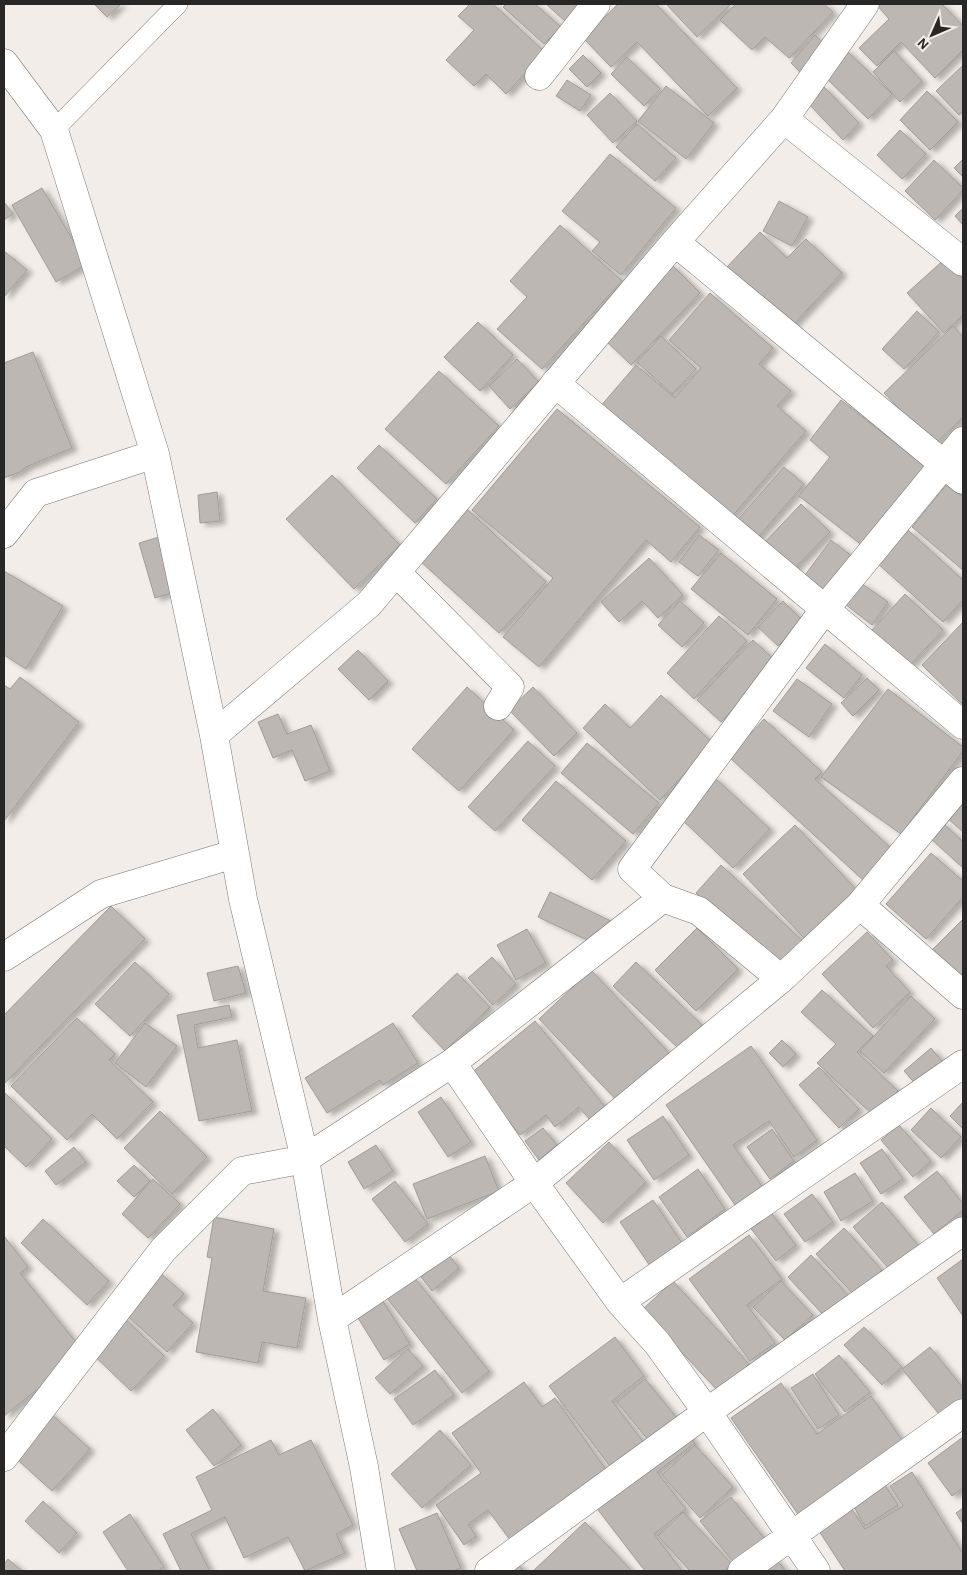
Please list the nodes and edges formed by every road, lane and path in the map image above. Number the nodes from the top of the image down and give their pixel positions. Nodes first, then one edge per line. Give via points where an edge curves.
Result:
1 (178, 4) edge
2 (596, 4) edge
3 (865, 4) edge
4 (4, 63) edge
5 (539, 76) dead end
6 (784, 119) junction
7 (54, 130) junction
8 (675, 242) junction
9 (963, 262) edge
10 (555, 383) junction
11 (963, 441) edge
12 (154, 454) junction
13 (954, 472) edge
14 (4, 534) edge
15 (396, 572) junction
16 (824, 610) junction
17 (498, 706) dead end
18 (963, 725) edge
19 (214, 735) junction
20 (963, 781) edge
21 (234, 854) junction
22 (663, 898) junction
23 (860, 905) junction
24 (4, 957) edge
25 (781, 980) junction
26 (963, 994) edge
27 (452, 1063) junction
28 (963, 1064) edge
29 (305, 1159) junction
30 (534, 1183) junction
31 (963, 1231) edge
32 (620, 1302) junction
33 (332, 1319) junction
34 (707, 1412) junction
35 (963, 1413) edge
36 (4, 1457) edge
37 (790, 1536) junction
38 (381, 1571) edge
39 (489, 1571) edge
40 (742, 1571) edge
41 (816, 1571) edge

1 - 7 lane
2 - 5 street
3 - 6 street
4 - 7 street
6 - 8 street
6 - 9 street
7 - 12 street
8 - 10 street
8 - 13 street
10 - 15 street
10 - 16 street
11 - 13 street
12 - 14 street via 36,493
12 - 19 street
13 - 16 street
15 - 17 street via 510,687
15 - 19 street via 369,604
16 - 18 street
16 - 22 street via 632,869
19 - 21 street
20 - 23 street
21 - 24 street via 101,894
21 - 29 street
22 - 25 street via 699,911
22 - 27 street
23 - 25 street
23 - 26 street
25 - 30 street
27 - 29 street
27 - 30 street
28 - 32 street
29 - 33 street
29 - 36 street via 242,1171 163,1250
30 - 32 street
30 - 33 street
31 - 34 street
32 - 34 street via 658,1343
33 - 38 street via 364,1467
34 - 37 street
34 - 39 street
35 - 37 street
37 - 40 street
37 - 41 street

